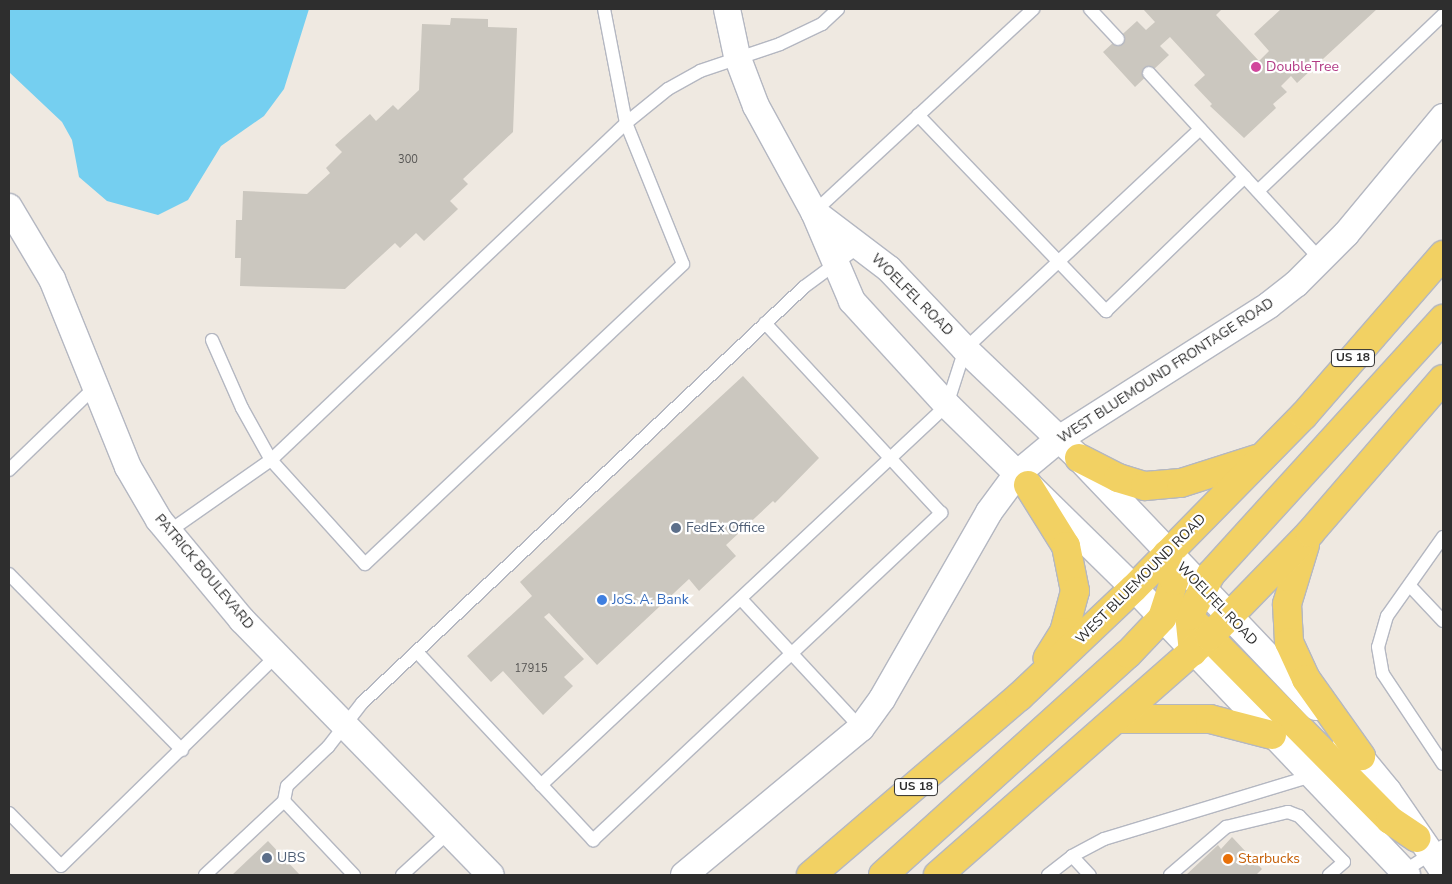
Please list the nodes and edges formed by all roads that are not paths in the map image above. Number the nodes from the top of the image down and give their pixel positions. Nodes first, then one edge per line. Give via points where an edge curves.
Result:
1 (604, 9) edge
2 (727, 9) edge
3 (838, 9) edge
4 (1033, 9) edge
5 (1090, 9) edge
6 (1443, 15) edge
7 (1118, 39) dead end
8 (737, 56) junction
9 (1149, 74) dead end
10 (918, 115) junction
11 (1443, 117) edge
12 (626, 123) junction
13 (1200, 129) junction
14 (1245, 178) junction
15 (1258, 191) junction
16 (9, 207) edge
17 (814, 212) junction
18 (861, 245) junction
19 (1443, 255) edge
20 (1059, 261) junction
21 (1322, 261) junction
22 (834, 264) junction
23 (1443, 319) edge
24 (765, 324) junction
25 (212, 340) dead end
26 (965, 349) junction
27 (1443, 379) edge
28 (95, 387) junction
29 (947, 405) junction
30 (1059, 438) junction
31 (890, 458) junction
32 (1079, 458) junction
33 (1260, 458) junction
34 (271, 460) junction
35 (9, 470) edge
36 (1023, 480) junction
37 (168, 532) junction
38 (1310, 533) junction
39 (1443, 537) edge
40 (1167, 554) junction
41 (9, 574) edge
42 (1410, 586) junction
43 (1134, 588) junction
44 (1201, 588) junction
45 (741, 599) junction
46 (1174, 612) junction
47 (1229, 616) junction
48 (1443, 621) edge
49 (1201, 644) junction
50 (417, 652) junction
51 (792, 653) junction
52 (277, 655) junction
53 (1019, 697) junction
54 (1118, 719) junction
55 (346, 725) junction
56 (861, 728) junction
57 (1272, 735) junction
58 (182, 750) junction
59 (1361, 756) junction
60 (1443, 764) edge
61 (1312, 776) junction
62 (541, 785) junction
63 (284, 802) junction
64 (9, 813) edge
65 (873, 825) junction
66 (449, 832) junction
67 (1434, 852) edge
68 (1072, 856) junction
69 (1402, 874) edge
70 (205, 875) edge
71 (354, 875) edge
72 (402, 875) edge
73 (491, 875) edge
74 (684, 875) edge
75 (811, 875) edge
76 (828, 875) edge
77 (883, 875) edge
78 (938, 875) edge
79 (1048, 875) edge
80 (1090, 875) edge
81 (1170, 875) edge
82 (1329, 875) edge

1 - 12 lane
2 - 8 street
3 - 8 lane via 822,24 780,44
4 - 10 lane
5 - 7 lane
6 - 15 lane
8 - 12 lane via 668,89
8 - 17 street via 756,106
9 - 13 lane
10 - 17 lane
10 - 20 lane
11 - 21 street, WEST BLUEMOUND FRONTAGE ROAD
12 - 34 lane
12 - 34 lane via 683,264 365,564
13 - 14 lane
13 - 20 lane
14 - 15 lane
14 - 20 lane via 1106,310
15 - 21 lane
16 - 28 street, PATRICK BOULEVARD via 52,279
17 - 18 street, WOELFEL ROAD
17 - 22 street
18 - 22 lane
18 - 26 street, WOELFEL ROAD via 889,269
19 - 33 main road, WEST BLUEMOUND ROAD / US 18 via 1304,415
20 - 26 lane
21 - 30 street, WEST BLUEMOUND FRONTAGE ROAD via 1269,306
22 - 24 lane
22 - 29 street via 852,301
23 - 44 main road
24 - 31 lane
24 - 50 lane
25 - 34 lane
26 - 29 lane
26 - 30 street, WOELFEL ROAD
27 - 38 main road
28 - 35 lane
28 - 37 street, PATRICK BOULEVARD via 128,467
29 - 31 lane
29 - 36 street
30 - 32 street, WOELFEL ROAD
30 - 36 street, WEST BLUEMOUND FRONTAGE ROAD
31 - 45 lane
31 - 51 lane via 941,513
32 - 33 main road via 1118,478 1145,486 1181,483
32 - 40 street, WOELFEL ROAD
33 - 40 main road, WEST BLUEMOUND ROAD / US 18
34 - 37 lane
36 - 43 street
36 - 53 main road via 1066,546 1075,591 1064,632
36 - 56 street, WEST BLUEMOUND FRONTAGE ROAD via 989,512 882,699
37 - 52 street, PATRICK BOULEVARD via 242,620
38 - 47 main road
38 - 59 main road via 1287,604 1289,642 1306,679
39 - 42 lane
40 - 43 main road, WEST BLUEMOUND ROAD / US 18
40 - 44 street, WOELFEL ROAD
40 - 46 main road via 1174,581
41 - 58 lane
42 - 48 lane
42 - 60 lane via 1386,616 1378,647 1383,674
43 - 46 main road via 1154,592
43 - 53 main road, WEST BLUEMOUND ROAD / US 18
44 - 46 main road
44 - 47 street, WOELFEL ROAD
45 - 51 lane
45 - 62 lane
46 - 49 main road
46 - 77 main road
47 - 49 main road
47 - 59 street, WOELFEL ROAD
49 - 54 main road
49 - 57 street
49 - 67 main road via 1390,820
50 - 55 lane via 362,704
50 - 62 lane
51 - 56 lane
51 - 62 lane via 593,840
52 - 55 street, PATRICK BOULEVARD
52 - 58 lane
53 - 65 main road, WEST BLUEMOUND ROAD / US 18
54 - 57 main road via 1210,718
54 - 78 main road
55 - 63 lane via 287,786
55 - 66 street, PATRICK BOULEVARD
56 - 74 street, WEST BLUEMOUND FRONTAGE ROAD
57 - 61 street
58 - 64 lane via 61,866
59 - 67 street, WOELFEL ROAD
61 - 68 lane via 1104,839
61 - 69 street
63 - 70 lane
63 - 71 lane
65 - 75 main road, WEST BLUEMOUND ROAD / US 18
65 - 76 main road
66 - 72 lane
66 - 73 street, PATRICK BOULEVARD
67 - 69 lane
68 - 79 lane
68 - 80 lane
81 - 82 lane via 1226,828 1288,812 1300,816 1344,862

